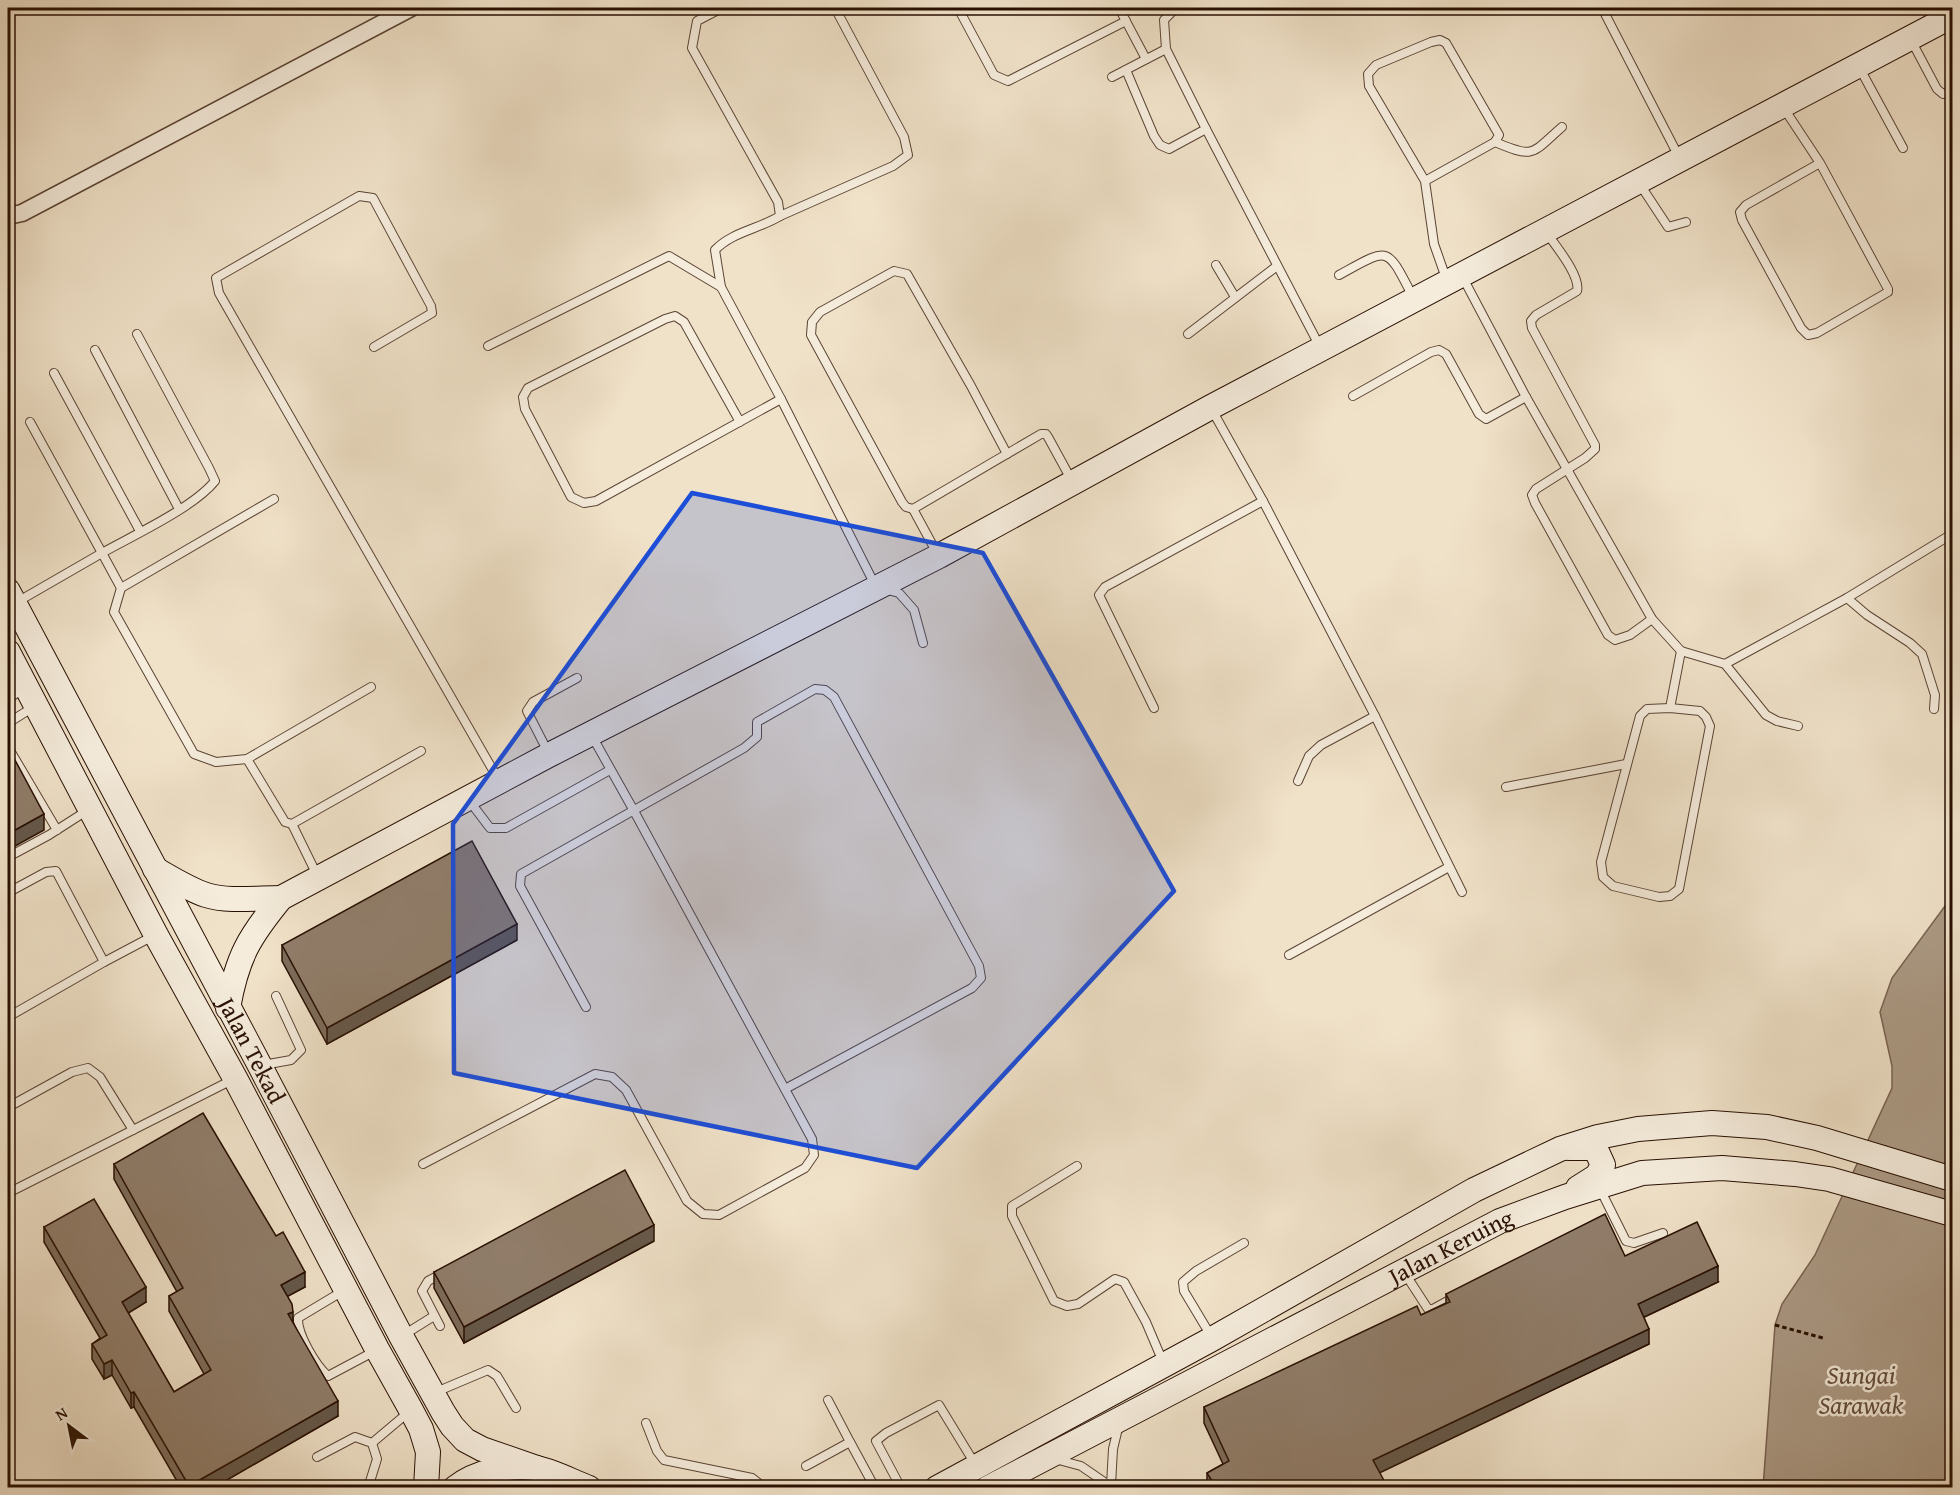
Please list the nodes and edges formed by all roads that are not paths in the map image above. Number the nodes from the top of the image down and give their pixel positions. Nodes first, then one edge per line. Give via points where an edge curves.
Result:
1 (411, 8) edge
2 (722, 8) edge
3 (835, 8) edge
4 (958, 8) edge
5 (1119, 8) edge
6 (1176, 8) edge
7 (1602, 8) edge
8 (1945, 16) edge
9 (1126, 21) junction
10 (1910, 39) junction
11 (1166, 49) junction
12 (1146, 59) junction
13 (1858, 67) junction
14 (1126, 70) junction
15 (1112, 77) dead end
16 (1953, 93) edge
17 (1783, 106) junction
18 (1562, 127) dead end
19 (1206, 129) junction
20 (1495, 142) junction
21 (1903, 148) dead end
22 (1681, 160) junction
23 (1820, 163) junction
24 (1425, 181) junction
25 (1639, 182) junction
26 (8, 216) edge
27 (780, 216) junction
28 (1686, 222) dead end
29 (1545, 231) junction
30 (1216, 265) dead end
31 (1277, 266) junction
32 (1340, 275) dead end
33 (1455, 279) junction
34 (721, 287) junction
35 (1235, 297) junction
36 (1414, 300) junction
37 (137, 334) dead end
38 (1188, 334) dead end
39 (488, 346) dead end
40 (374, 347) dead end
41 (95, 350) dead end
42 (1322, 350) junction
43 (54, 373) dead end
44 (1353, 396) dead end
45 (1526, 397) junction
46 (781, 399) junction
47 (1211, 407) junction
48 (30, 422) dead end
49 (740, 422) junction
50 (1007, 454) junction
51 (1568, 470) junction
52 (1073, 483) junction
53 (274, 499) dead end
54 (1263, 501) junction
55 (179, 509) junction
56 (913, 510) junction
57 (140, 531) junction
58 (1953, 534) edge
59 (102, 553) junction
60 (939, 556) junction
61 (121, 588) junction
62 (876, 588) junction
63 (11, 597) edge
64 (1847, 598) junction
65 (1652, 619) junction
66 (924, 643) dead end
67 (1681, 651) junction
68 (8, 652) edge
69 (1725, 664) junction
70 (578, 678) dead end
71 (370, 687) dead end
72 (23, 697) edge
73 (1154, 708) dead end
74 (1670, 708) junction
75 (1934, 709) dead end
76 (1375, 716) junction
77 (8, 723) edge
78 (1798, 726) dead end
79 (590, 733) junction
80 (8, 747) edge
81 (421, 751) dead end
82 (549, 755) junction
83 (247, 759) junction
84 (1626, 764) junction
85 (610, 770) junction
86 (1298, 781) dead end
87 (500, 782) junction
88 (1506, 787) dead end
89 (468, 799) junction
90 (91, 808) junction
91 (634, 810) junction
92 (292, 824) junction
93 (57, 830) junction
94 (8, 857) edge
95 (1449, 867) junction
96 (155, 869) junction
97 (319, 879) junction
98 (9, 892) dead end
99 (1462, 892) dead end
100 (281, 898) junction
101 (156, 935) junction
102 (1289, 955) dead end
103 (104, 962) junction
104 (276, 996) dead end
105 (586, 1007) dead end
106 (228, 1008) junction
107 (8, 1017) edge
108 (260, 1066) junction
109 (235, 1078) junction
110 (785, 1089) junction
111 (12, 1105) dead end
112 (133, 1130) junction
113 (1560, 1149) junction
114 (423, 1164) dead end
115 (1077, 1166) dead end
116 (1953, 1179) edge
117 (1599, 1186) junction
118 (8, 1193) edge
119 (1565, 1197) junction
120 (1953, 1214) edge
121 (1663, 1233) dead end
122 (1244, 1243) dead end
123 (449, 1270) edge
124 (1404, 1272) junction
125 (346, 1289) junction
126 (1464, 1293) edge
127 (434, 1316) junction
128 (440, 1326) dead end
129 (401, 1336) junction
130 (1212, 1339) junction
131 (377, 1349) junction
132 (1164, 1365) junction
133 (433, 1394) junction
134 (828, 1400) dead end
135 (516, 1408) dead end
136 (411, 1410) junction
137 (1120, 1418) junction
138 (646, 1423) dead end
139 (850, 1442) junction
140 (372, 1443) junction
141 (317, 1456) dead end
142 (1045, 1458) junction
143 (806, 1466) dead end
144 (976, 1467) junction
145 (537, 1468) junction
146 (1112, 1486) edge
147 (368, 1488) edge
148 (426, 1488) edge
149 (455, 1488) edge
150 (589, 1488) edge
151 (765, 1488) edge
152 (875, 1488) edge
153 (901, 1488) edge
154 (937, 1488) edge
155 (988, 1488) edge

1 - 26 street via 22,213
2 - 27 lane via 697,21 692,48 778,201
3 - 27 lane via 904,136 908,155 893,166
4 - 9 lane via 994,75 1008,81
5 - 9 lane
6 - 11 lane via 1164,20
7 - 22 lane
8 - 10 street
9 - 12 lane
10 - 13 street
10 - 16 lane via 1937,88 1943,94
11 - 12 lane
11 - 19 lane
12 - 14 lane
13 - 17 street
13 - 21 lane
14 - 15 lane
14 - 19 lane via 1160,145 1169,149
17 - 22 street
17 - 23 lane
18 - 20 lane via 1527,153
19 - 31 lane
20 - 24 lane
20 - 24 lane via 1499,135 1446,43 1431,42 1376,65 1368,74 1369,86
22 - 25 street
23 - 23 lane via 1740,212 1808,335 1888,292
24 - 33 lane via 1434,244
25 - 28 lane via 1668,227
25 - 29 street
27 - 34 lane via 723,240 715,250
29 - 33 street
29 - 51 lane via 1573,272 1578,287 1536,315 1531,321 1532,328 1595,445 1590,454
30 - 35 lane
31 - 35 lane
31 - 42 lane
32 - 36 lane via 1377,255 1385,255 1397,267
33 - 36 street
33 - 45 lane
34 - 39 lane via 669,256
34 - 46 lane
35 - 38 lane
36 - 42 street
37 - 55 lane via 215,481
40 - 87 lane via 432,313 373,198 359,196 216,278 219,293
41 - 55 lane
42 - 47 street
43 - 57 lane
44 - 45 lane via 1439,350 1446,354 1479,414 1486,419
45 - 51 lane
46 - 49 lane
46 - 62 lane
47 - 52 street
47 - 54 lane
48 - 59 lane
49 - 49 lane via 596,501 584,503 571,497 525,409 523,397 528,388 675,316 684,322
50 - 52 lane via 1046,434
50 - 56 lane
50 - 56 lane via 907,274 894,271 820,312 812,322 811,335 902,502
51 - 65 lane
51 - 65 lane via 1532,495 1608,635 1615,640 1624,638
52 - 60 street
53 - 61 lane
54 - 73 lane via 1105,587 1099,595
54 - 76 lane
55 - 57 lane
56 - 60 lane
57 - 59 lane
58 - 64 lane
59 - 61 lane
59 - 63 lane
60 - 62 street
61 - 83 lane via 114,612 194,754 216,762
62 - 66 lane via 899,593 914,610
62 - 79 street
63 - 96 street, Jalan Tekad
64 - 69 lane
64 - 75 lane via 1922,654 1935,695
65 - 67 lane
67 - 69 lane
67 - 74 lane
68 - 72 street, Jalan Tekad
69 - 78 lane via 1766,715
70 - 82 lane via 533,702 527,711
71 - 83 lane
72 - 77 lane
72 - 90 street, Jalan Tekad
74 - 84 lane via 1647,709 1640,716
74 - 84 lane via 1701,711 1710,726 1679,889 1670,896 1614,886 1603,877 1601,862
76 - 86 lane via 1321,745 1309,756
76 - 95 lane
79 - 82 street
79 - 85 lane
80 - 93 lane
81 - 92 lane
82 - 87 street
83 - 92 lane via 285,822
84 - 88 lane
85 - 89 lane via 506,828 490,828
85 - 91 lane
87 - 89 street
89 - 97 street
90 - 93 lane
90 - 101 street, Jalan Tekad
91 - 105 lane via 521,874 519,880
91 - 110 lane
91 - 110 lane via 744,748 757,737 757,722 815,689 834,697 979,966 981,978 972,988
92 - 97 lane
93 - 94 lane
95 - 99 lane
95 - 102 lane
96 - 100 street via 208,896
96 - 106 street, Jalan Tekad
97 - 100 street
98 - 103 lane via 46,872 56,871
100 - 106 street via 241,957
101 - 103 lane
101 - 109 street, Jalan Tekad
103 - 107 lane
104 - 108 lane via 301,1050 291,1060
106 - 108 street, Jalan Tekad
108 - 129 street, Jalan Tekad
109 - 112 lane
109 - 125 street, Jalan Tekad
110 - 114 lane via 812,1139 814,1155 805,1168 719,1215 703,1214 687,1201 626,1090 612,1077 596,1074
111 - 112 lane via 72,1072 88,1068 100,1077
112 - 118 lane
113 - 116 street, Jalan Keruing via 1638,1129 1712,1123 1767,1127
113 - 119 street via 1593,1148 1603,1165 1597,1176
113 - 130 street, Jalan Keruing via 1474,1190
115 - 132 lane via 1012,1206 1012,1216 1054,1301 1067,1306 1078,1304 1115,1279 1124,1282
117 - 119 street, Jalan Keruing
117 - 120 street, Jalan Keruing via 1642,1173 1722,1168 1829,1179
117 - 121 lane via 1626,1241 1634,1243
119 - 124 street, Jalan Keruing via 1500,1221
122 - 130 lane via 1183,1282 1184,1291
123 - 127 lane via 428,1281 422,1291
124 - 126 lane via 1428,1309
124 - 137 street, Jalan Keruing
125 - 131 street, Jalan Tekad
125 - 131 lane via 298,1318 298,1327 315,1361 328,1376
127 - 128 lane
127 - 129 lane
129 - 133 street, Jalan Tekad
130 - 132 street, Jalan Keruing
131 - 136 street, Jalan Tekad
132 - 144 street, Jalan Keruing
133 - 135 lane via 488,1370 497,1376
133 - 145 street, Jalan Tekad via 465,1440
134 - 139 lane
136 - 140 lane
136 - 148 street, Jalan Tekad via 428,1452
137 - 142 street, Jalan Keruing
137 - 146 lane via 1113,1449
138 - 151 lane via 664,1460 752,1478
139 - 143 lane
139 - 152 lane
140 - 141 lane via 355,1437
140 - 147 lane via 377,1459
142 - 146 lane via 1081,1466
142 - 155 street, Jalan Keruing
144 - 153 lane via 939,1405 876,1442
144 - 154 street, Jalan Keruing
145 - 149 street via 478,1474
145 - 150 street, Jalan Tekad

